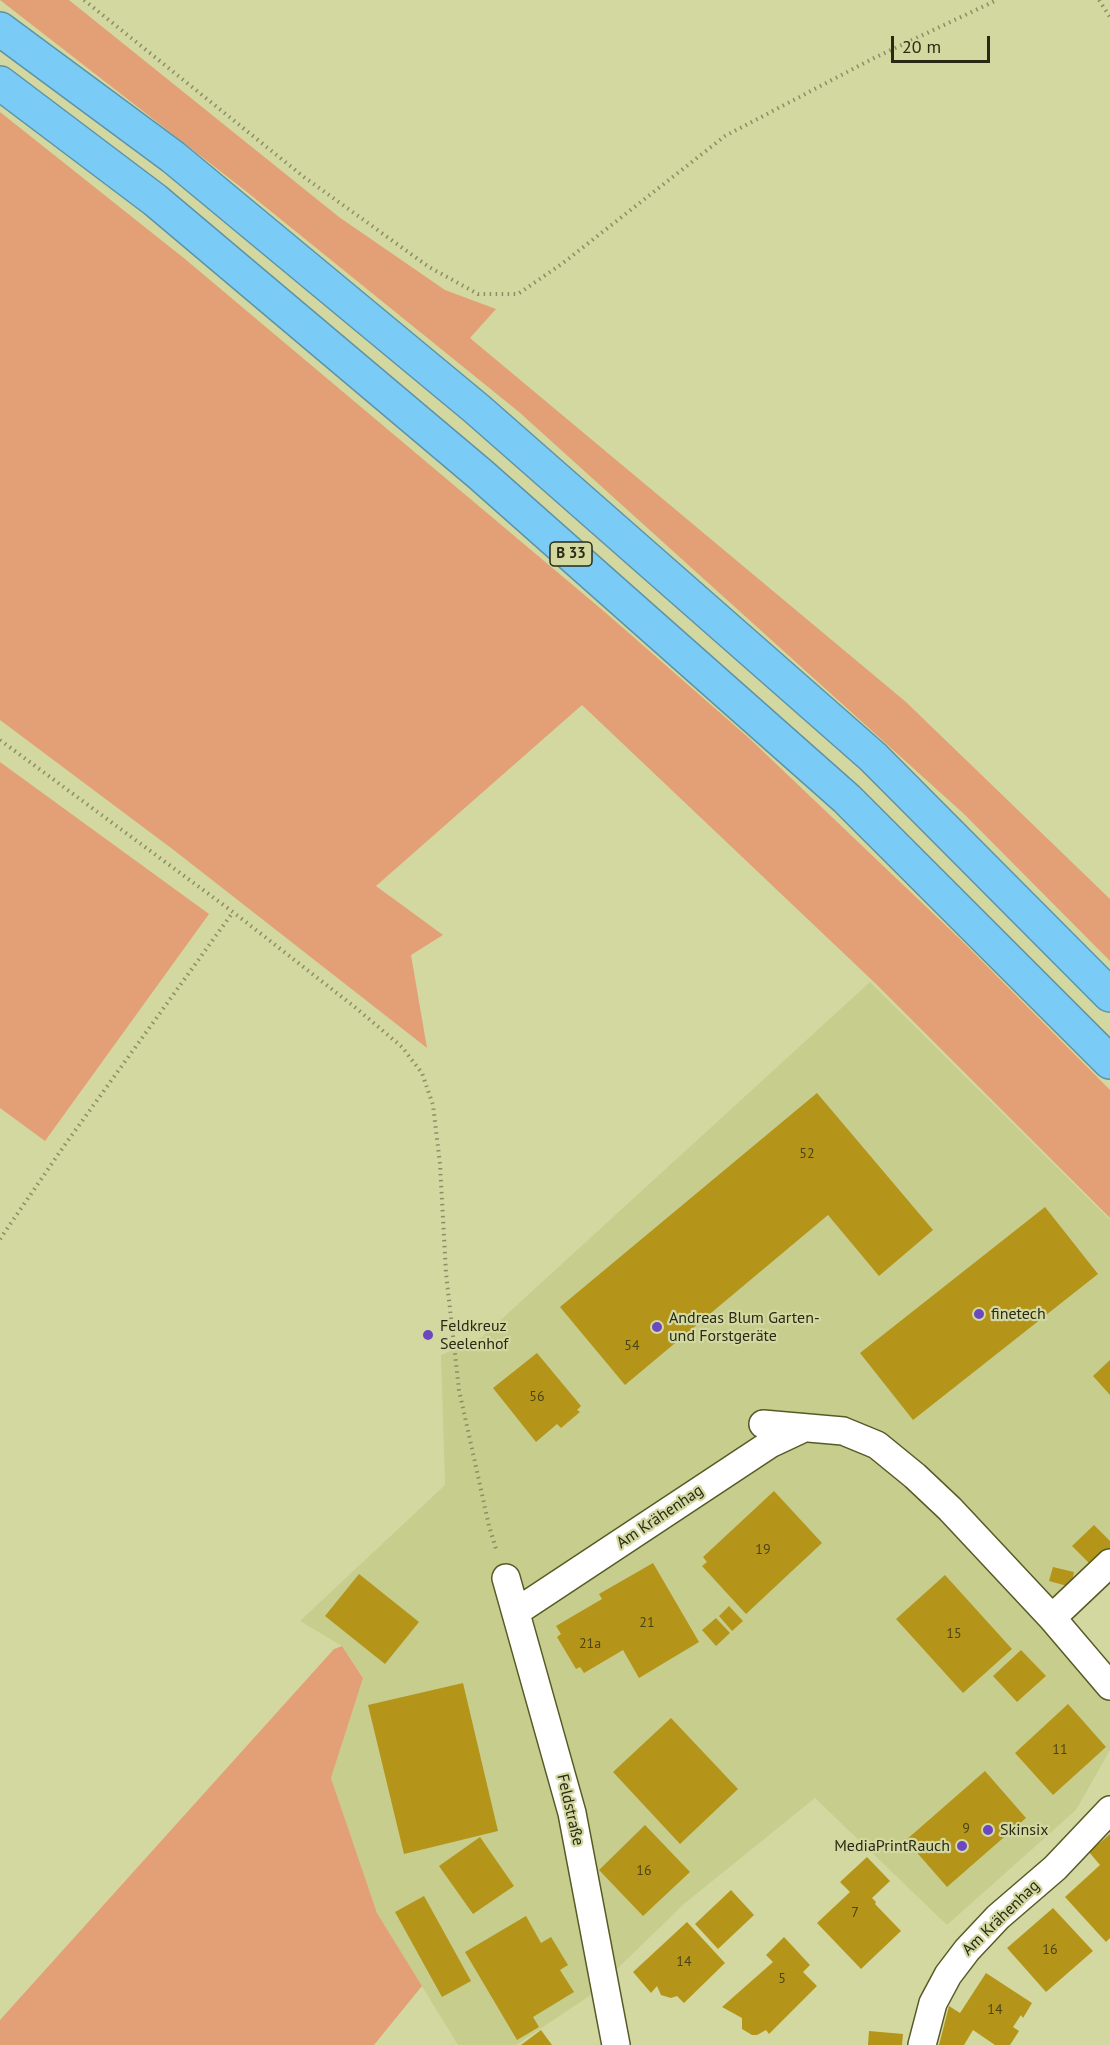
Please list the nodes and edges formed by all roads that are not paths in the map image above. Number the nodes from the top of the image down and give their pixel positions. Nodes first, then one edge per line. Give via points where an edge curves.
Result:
1 (0, 29) edge
2 (0, 83) edge
3 (1110, 995) edge
4 (1110, 1062) edge
5 (763, 1424) dead end
6 (807, 1427) junction
7 (1110, 1563) edge
8 (506, 1578) road end
9 (516, 1612) junction
10 (1052, 1618) junction
11 (1110, 1686) edge
12 (1110, 1810) edge
13 (616, 2045) edge
14 (922, 2045) edge

1 - 3 highway, B 33 via 174,157 477,409 873,758
2 - 4 highway, B 33 via 155,200 480,474 847,799
5 - 6 street
6 - 9 street, Am Krähenhag via 770,1444
6 - 10 street via 843,1431 877,1445 950,1509
7 - 10 street
8 - 9 street, Feldstraße
9 - 13 street, Feldstraße via 572,1813
10 - 11 street
12 - 14 street, Am Krähenhag via 967,1950 933,2003

